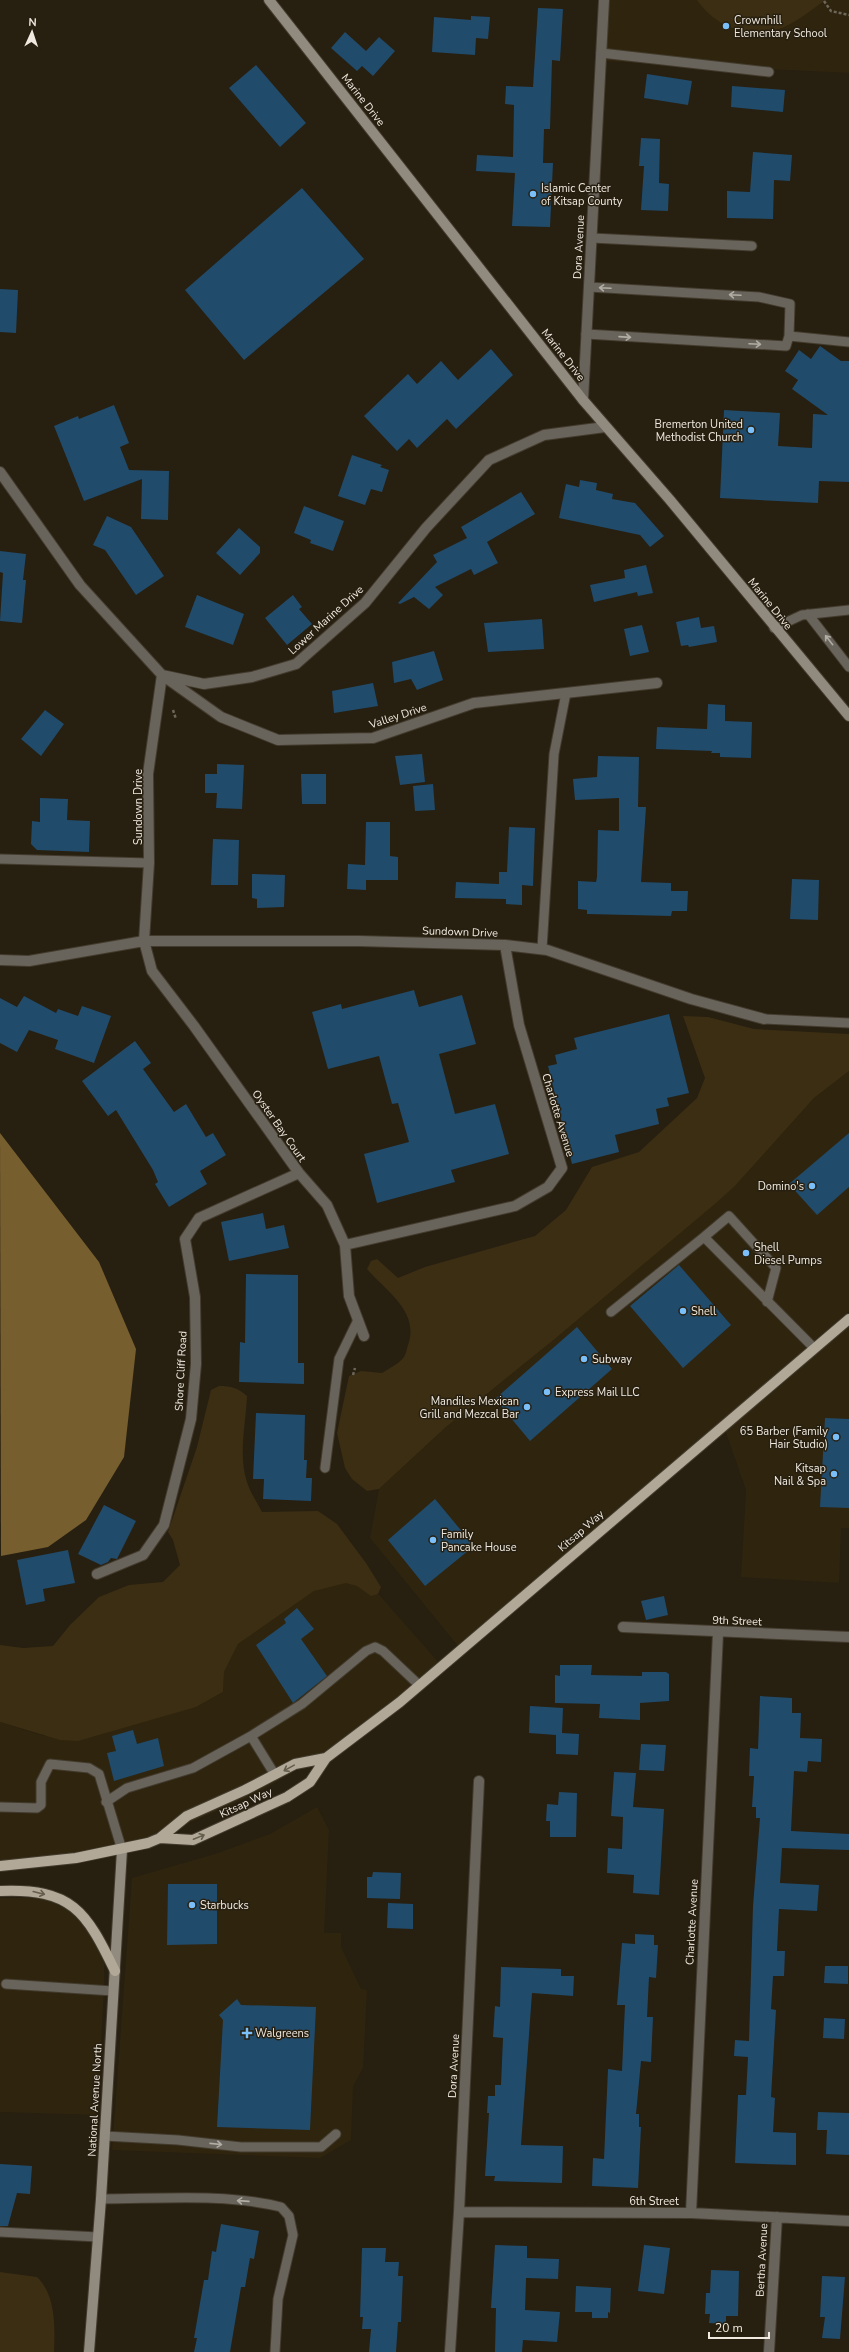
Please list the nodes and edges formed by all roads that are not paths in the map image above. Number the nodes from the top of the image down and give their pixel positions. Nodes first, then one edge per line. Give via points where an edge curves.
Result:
1 (268, 0) edge
2 (604, 0) edge
3 (601, 53) junction
4 (769, 72) dead end
5 (592, 238) junction
6 (752, 246) dead end
7 (589, 287) junction
8 (586, 334) junction
9 (789, 336) junction
10 (849, 342) edge
11 (583, 400) junction
12 (605, 427) junction
13 (0, 472) edge
14 (849, 610) edge
15 (808, 614) junction
16 (774, 628) junction
17 (849, 667) edge
18 (162, 675) junction
19 (657, 683) dead end
20 (566, 693) junction
21 (849, 716) edge
22 (0, 859) edge
23 (149, 863) junction
24 (144, 941) junction
25 (505, 945) junction
26 (542, 949) junction
27 (0, 960) edge
28 (764, 1019) joint
29 (849, 1023) edge
30 (299, 1173) junction
31 (704, 1236) junction
32 (345, 1245) junction
33 (766, 1302) junction
34 (611, 1312) dead end
35 (849, 1319) edge
36 (358, 1320) junction
37 (364, 1336) dead end
38 (814, 1348) junction
39 (325, 1468) dead end
40 (97, 1574) dead end
41 (623, 1627) dead end
42 (718, 1632) junction
43 (849, 1637) edge
44 (419, 1685) junction
45 (251, 1736) junction
46 (326, 1758) junction
47 (275, 1775) junction
48 (479, 1781) dead end
49 (106, 1802) junction
50 (0, 1807) edge
51 (160, 1838) junction
52 (122, 1850) junction
53 (0, 1866) edge
54 (0, 1891) edge
55 (115, 1972) junction
56 (6, 1984) dead end
57 (113, 1991) junction
58 (336, 2134) dead end
59 (105, 2136) junction
60 (101, 2200) junction
61 (459, 2212) junction
62 (691, 2213) junction
63 (777, 2217) junction
64 (849, 2221) edge
65 (0, 2232) edge
66 (98, 2237) junction
67 (89, 2352) edge
68 (275, 2352) edge
69 (450, 2352) edge
70 (769, 2352) edge

1 - 11 street, Marine Drive
2 - 3 street, Dora Avenue
3 - 4 lane
3 - 5 street, Dora Avenue
5 - 6 lane
5 - 7 street, Dora Avenue
7 - 8 street, Dora Avenue
9 -> 7 lane via 790,304 759,297
8 -> 9 lane via 786,346
8 - 11 street, Dora Avenue
9 - 10 lane
11 - 12 street, Marine Drive
12 - 16 street, Marine Drive via 670,500
12 - 18 street, Lower Marine Drive via 544,435 489,460 426,528 365,604 296,664 252,677 204,684
13 - 18 street via 80,584
14 - 15 lane
15 - 16 lane
17 -> 15 lane
16 - 21 street, Marine Drive
18 - 20 street, Valley Drive via 221,717 278,740 373,738 474,703
18 - 23 street, Sundown Drive via 148,774
19 - 20 street, Valley Drive
20 - 26 lane via 554,754
22 - 23 lane
23 - 24 street, Sundown Drive
24 - 25 street, Sundown Drive via 359,941
24 - 27 street, Sundown Drive via 29,961
24 - 30 street, Oyster Bay Court via 152,971
25 - 26 street, Sundown Drive
25 - 32 street, Charlotte Avenue via 519,1026 562,1168 548,1187 515,1206
26 - 28 street, Sundown Drive via 691,1000
28 - 29 lane
30 - 32 street, Oyster Bay Court via 327,1205
30 - 40 street, Shore Cliff Road via 199,1218 185,1239 195,1297 196,1364 191,1419 164,1525 143,1555
31 - 33 lane
31 - 33 lane via 729,1216 776,1268
31 - 34 lane
32 - 36 street, Oyster Bay Court via 349,1296
33 - 38 lane
35 - 38 main road, Kitsap Way
36 - 37 street, Oyster Bay Court
36 - 39 lane via 339,1359
38 - 44 main road, Kitsap Way
41 - 42 street, 9th Street
42 - 43 street, 9th Street
42 - 62 street, Charlotte Avenue
44 - 45 lane via 383,1651 375,1647 366,1651 302,1704
44 - 46 main road, Kitsap Way via 350,1742
45 - 47 lane
45 - 49 lane via 193,1768 127,1788
46 -> 47 main road, Kitsap Way via 295,1764
51 -> 46 main road, Kitsap Way via 193,1840 248,1816 287,1797 310,1782
47 - 51 main road, Kitsap Way via 187,1816
48 - 61 street, Dora Avenue
49 - 50 lane via 99,1774 89,1768 50,1764 41,1782 41,1805 37,1808
49 - 52 lane
51 - 52 main road, Kitsap Way
52 - 53 main road, Kitsap Way
52 - 55 street, National Avenue North
54 -> 55 main road via 41,1892 69,1903 93,1928
55 - 57 street, National Avenue North
56 - 57 lane
57 - 59 street, National Avenue North
59 -> 58 lane via 241,2147 320,2146
59 - 60 street, National Avenue North
60 - 66 street, National Avenue North
68 -> 60 lane via 278,2299 293,2235 289,2216 282,2207 234,2200
61 - 62 street, 6th Street
61 - 69 street, Dora Avenue
62 - 63 street, 6th Street
63 - 64 street, 6th Street
63 - 70 street, Bertha Avenue
65 - 66 lane
66 - 67 street, National Avenue North

